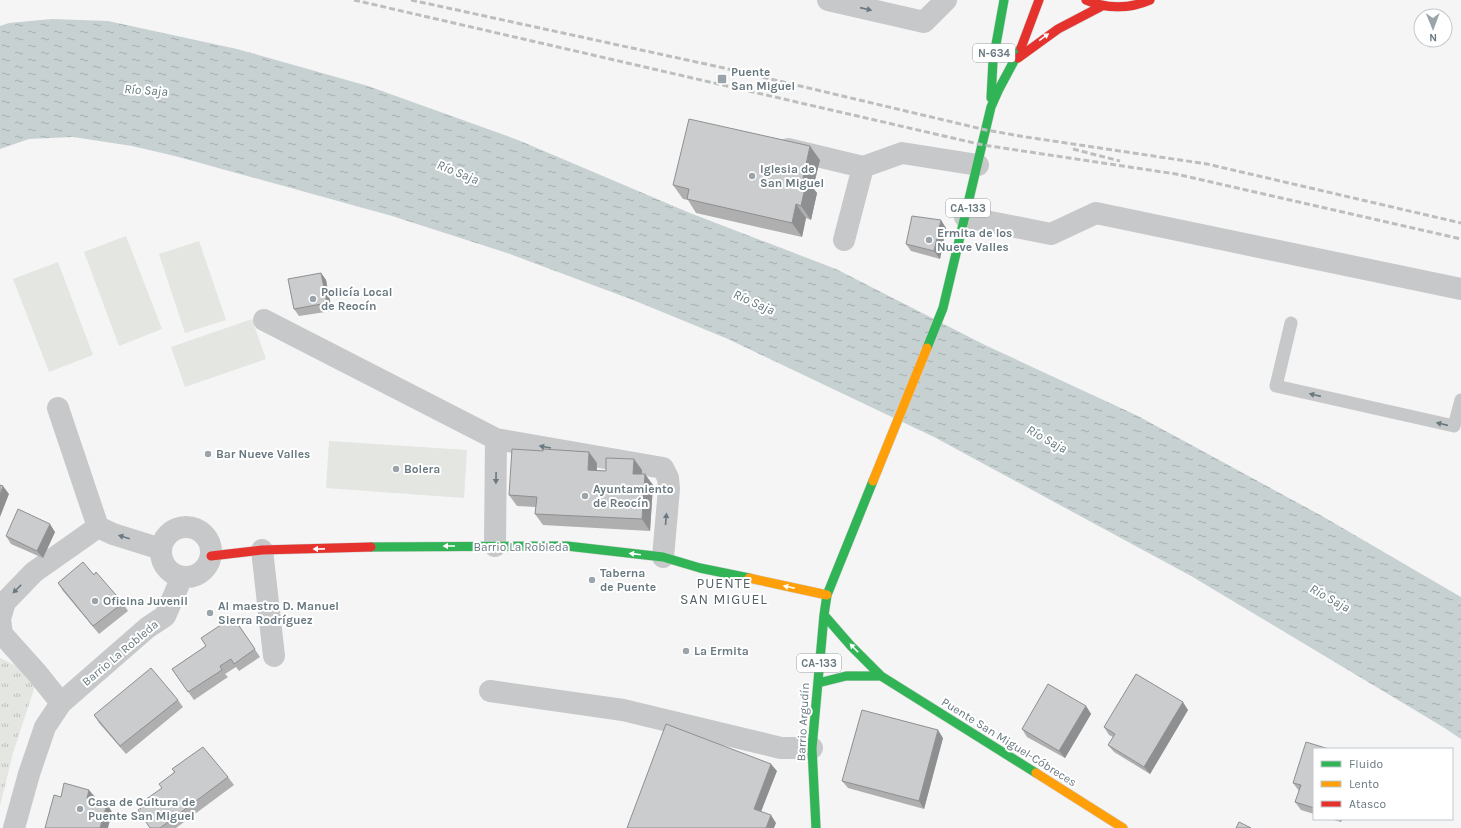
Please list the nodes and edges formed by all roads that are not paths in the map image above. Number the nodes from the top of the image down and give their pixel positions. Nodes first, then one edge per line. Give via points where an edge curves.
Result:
1 (828, 0) edge
2 (946, 0) edge
3 (1004, 0) edge
4 (1039, 0) edge
5 (1086, 0) edge
6 (1150, 0) edge
7 (1102, 6) junction
8 (1014, 62) junction
9 (991, 108) junction
10 (770, 145) edge
11 (978, 165) junction
12 (863, 167) junction
13 (965, 217) junction
14 (844, 240) dead end
15 (1461, 288) edge
16 (264, 320) dead end
17 (1291, 323) dead end
18 (1461, 400) edge
19 (58, 408) dead end
20 (496, 439) junction
21 (98, 527) junction
22 (495, 546) junction
23 (161, 549) junction
24 (262, 550) junction
25 (211, 556) junction
26 (662, 557) junction
27 (182, 577) junction
28 (827, 595) junction
29 (824, 615) junction
30 (274, 656) dead end
31 (881, 676) junction
32 (818, 683) junction
33 (490, 691) dead end
34 (61, 703) junction
35 (812, 748) junction
36 (14, 828) edge
37 (816, 828) edge
38 (1123, 828) edge

1 -> 2 street via 924,22
3 - 9 main road, N-634 via 993,61
4 - 8 main road, CA-133 via 1031,26
5 - 7 main road
6 - 7 main road via 1135,6
8 -> 7 main road, CA-133 via 1064,24
8 - 9 main road, CA-133 via 997,91
9 - 11 main road, CA-133
10 - 12 street
11 - 12 street via 902,154
11 - 13 main road, CA-133
12 - 14 street
13 - 15 street via 1051,234 1096,213
13 - 28 main road, Barrio Argudín / CA-133 via 943,308
16 - 20 street
18 -> 17 lane via 1454,426 1276,386
19 - 21 street
20 -> 22 street
26 -> 20 street via 669,489 668,478 663,468
23 -> 21 street
21 -> 34 street via 34,572 5,602 0,619 2,634
22 -> 24 main road, Barrio La Robleda
26 -> 22 main road, Barrio La Robleda via 567,546
23 - 25 street via 171,532 189,527 206,537
23 - 27 street via 161,559 166,568
24 - 25 main road, Barrio La Robleda
24 - 30 street
25 - 27 street via 208,565 201,572 192,577
28 -> 26 main road, Barrio La Robleda via 700,568
27 - 34 street, Barrio La Robleda via 165,616 147,628
28 - 29 main road, Barrio Argudín / CA-133
31 -> 29 main road, Puente San Miguel-Cóbreces
29 - 32 main road, Barrio Argudín / CA-133
31 - 32 main road via 846,676
31 - 38 main road, Puente San Miguel-Cóbreces
32 - 35 main road, Barrio Argudín / CA-133
33 - 35 street via 623,710 781,748
34 - 36 street, Barrio La Robleda via 45,727
35 - 37 main road, Barrio Argudín / CA-133

